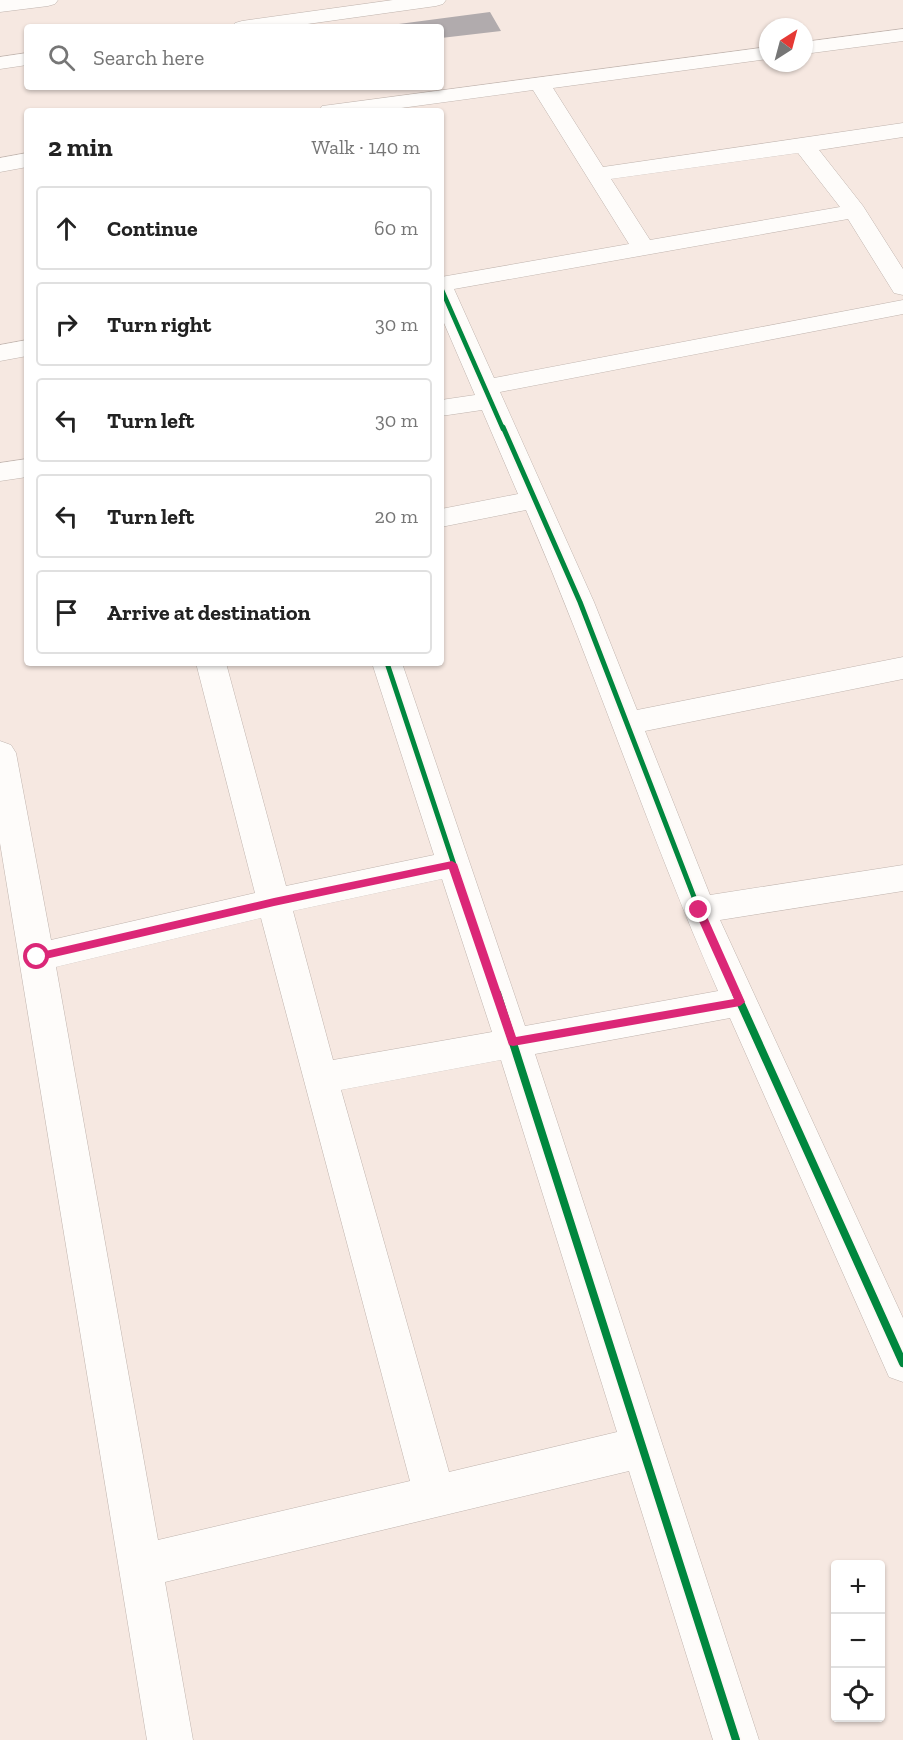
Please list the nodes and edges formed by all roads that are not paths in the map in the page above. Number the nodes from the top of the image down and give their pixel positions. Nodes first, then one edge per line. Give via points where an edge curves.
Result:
1 (48, 0) edge
2 (436, 0) edge
3 (0, 6) edge
4 (322, 14) edge
5 (260, 24) edge
6 (903, 35) edge
7 (813, 47) edge
8 (759, 54) edge
9 (24, 59) edge
10 (0, 63) edge
11 (539, 83) junction
12 (360, 101) edge
13 (339, 108) edge
14 (903, 130) edge
15 (804, 146) junction
16 (24, 161) edge
17 (0, 165) edge
18 (599, 174) junction
19 (855, 211) junction
20 (644, 249) junction
21 (444, 285) edge
22 (903, 288) edge
23 (444, 293) edge
24 (903, 307) edge
25 (24, 349) edge
26 (0, 353) edge
27 (490, 394) junction
28 (444, 407) edge
29 (24, 468) edge
30 (0, 472) edge
31 (536, 499) junction
32 (444, 517) edge
33 (212, 666) edge
34 (388, 666) edge
35 (903, 668) edge
36 (627, 723) junction
37 (0, 753) edge
38 (5, 799) edge
39 (452, 864) junction
40 (903, 878) edge
41 (274, 902) junction
42 (699, 910) junction
43 (37, 957) junction
44 (740, 1002) junction
45 (513, 1042) junction
46 (320, 1078) junction
47 (900, 1350) edge
48 (643, 1448) junction
49 (435, 1496) junction
50 (141, 1566) junction
51 (170, 1740) edge
52 (736, 1740) edge

1 - 3 street
2 - 4 street
4 - 5 street
6 - 7 street
8 - 11 street
9 - 10 street
11 - 12 street
11 - 18 street
12 - 13 street
14 - 15 street
15 - 18 street
15 - 19 street
16 - 17 street
18 - 20 street
19 - 20 street
19 - 22 street
20 - 21 street
23 - 27 street
24 - 27 street
25 - 26 street
27 - 28 street
27 - 31 street
29 - 30 street
31 - 32 street
31 - 36 street
33 - 41 street
34 - 39 street
35 - 36 street
36 - 42 street
37 - 38 street
38 - 43 street
39 - 41 street
39 - 45 street
40 - 42 street
41 - 43 street
41 - 46 street
42 - 44 street
43 - 50 street
44 - 45 street
44 - 47 street
45 - 46 street
45 - 48 street
46 - 49 street
48 - 49 street
48 - 52 street
49 - 50 street
50 - 51 street

